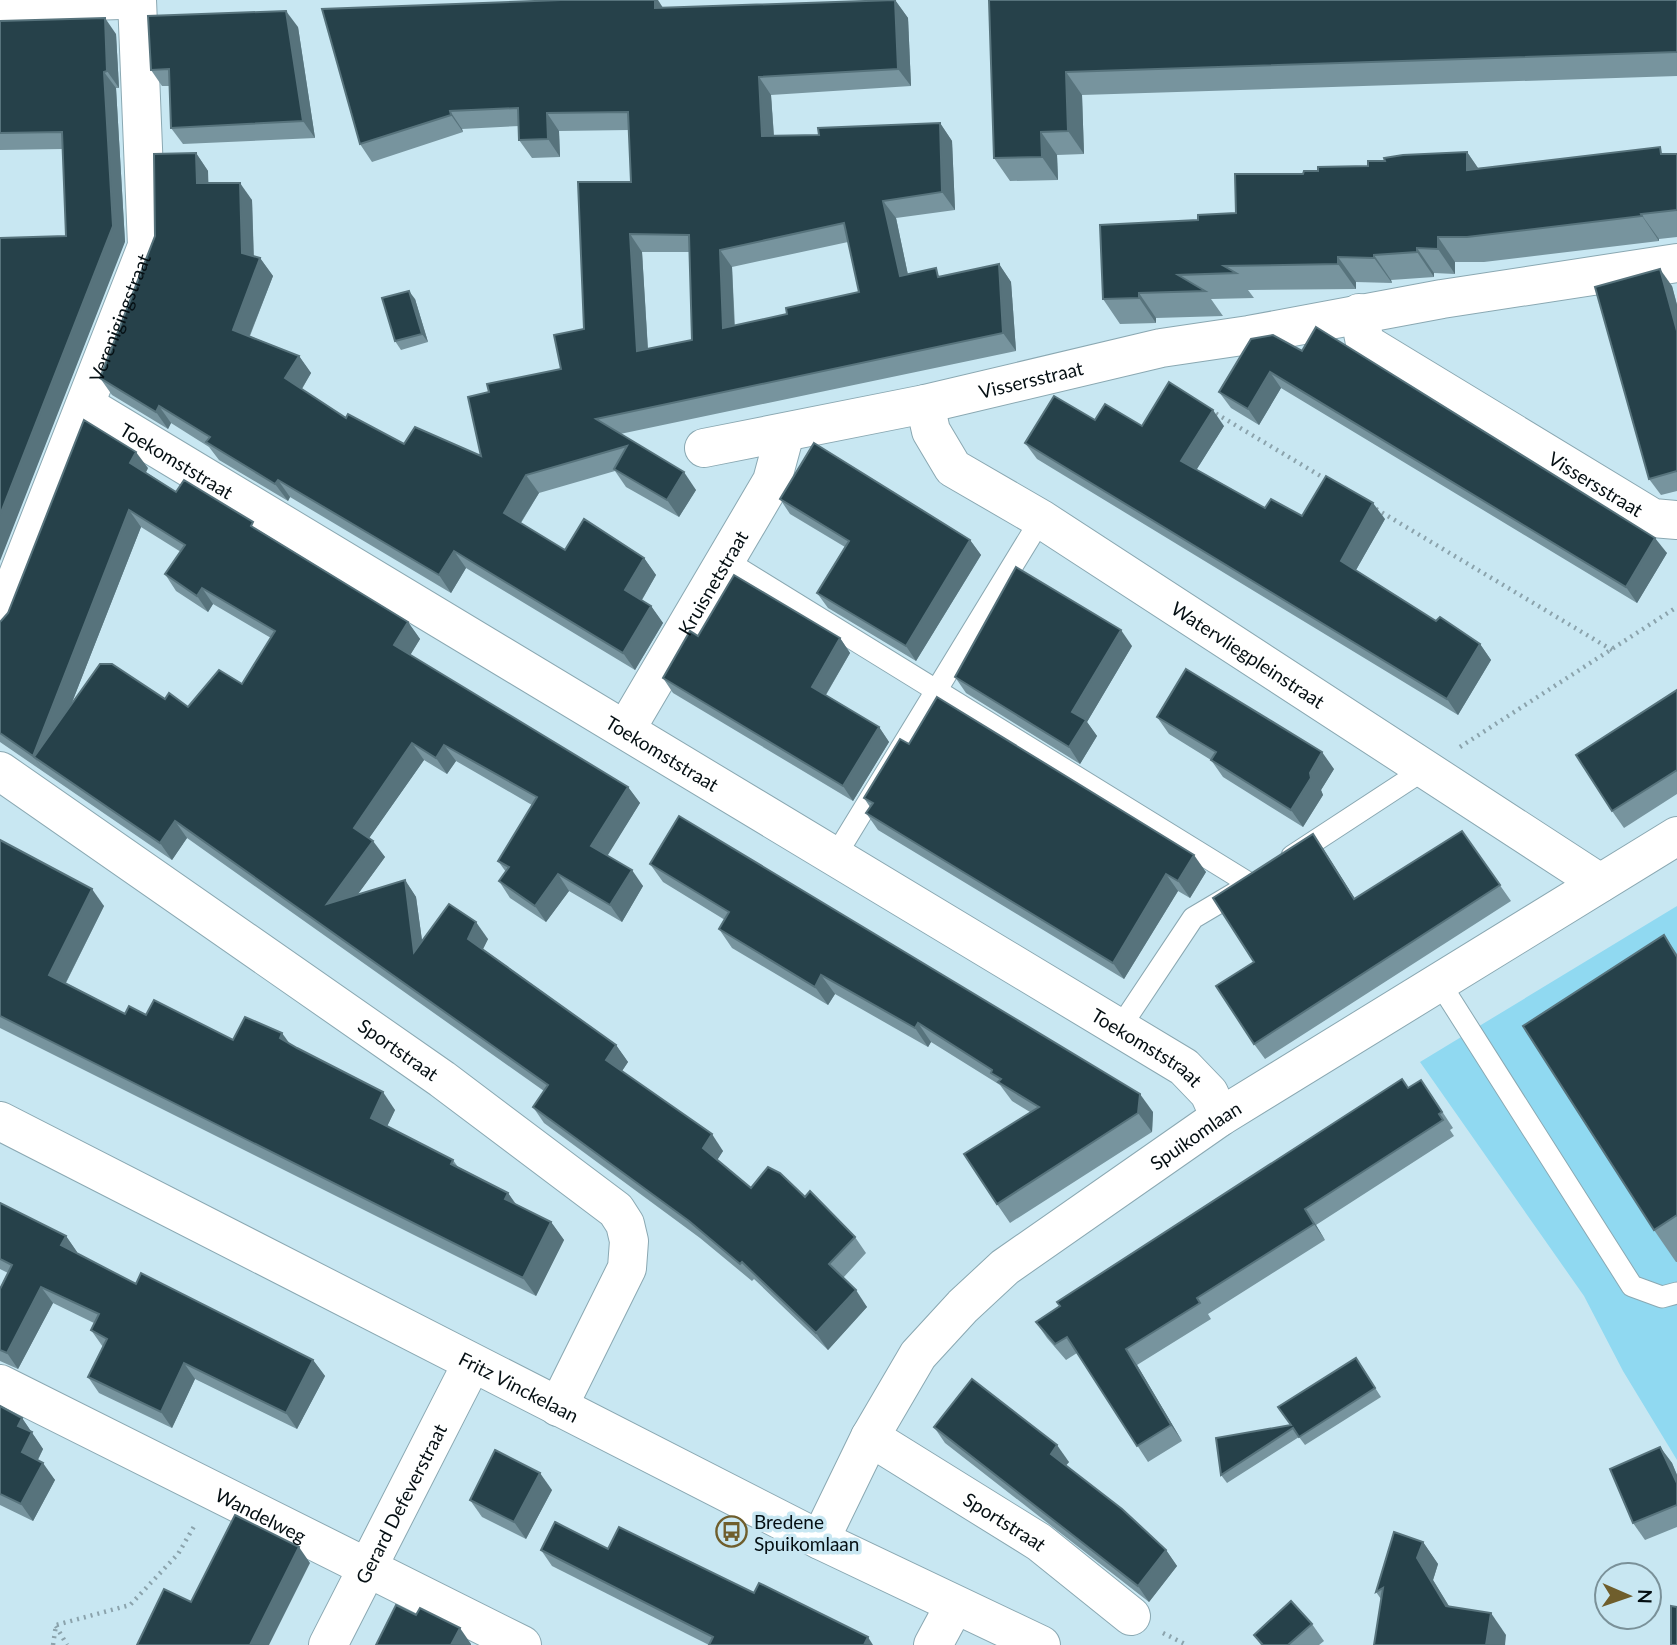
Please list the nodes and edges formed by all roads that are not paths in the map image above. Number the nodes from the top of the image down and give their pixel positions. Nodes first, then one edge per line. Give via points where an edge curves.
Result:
1 (120, 0) edge
2 (137, 0) edge
3 (0, 4) edge
4 (1677, 263) edge
5 (1359, 313) junction
6 (925, 404) junction
7 (87, 406) junction
8 (785, 433) junction
9 (704, 448) dead end
10 (1041, 519) junction
11 (1677, 520) edge
12 (725, 560) junction
13 (0, 621) edge
14 (937, 689) junction
15 (626, 729) junction
16 (1425, 769) junction
17 (0, 771) edge
18 (1677, 836) edge
19 (834, 858) junction
20 (1262, 876) junction
21 (1600, 883) junction
22 (1439, 982) junction
23 (1119, 1029) junction
24 (1220, 1117) junction
25 (0, 1121) edge
26 (1677, 1293) edge
27 (472, 1363) junction
28 (0, 1384) edge
29 (558, 1407) junction
30 (870, 1437) junction
31 (820, 1540) junction
32 (367, 1567) junction
33 (954, 1606) junction
34 (1131, 1616) dead end
35 (328, 1645) edge
36 (522, 1645) edge
37 (933, 1645) edge
38 (1041, 1645) edge

1 - 3 street
2 - 7 street, Verenigingstraat via 147,246
4 - 5 street, Vissersstraat
5 - 6 street, Vissersstraat via 1161,348
5 - 11 street, Vissersstraat via 1365,343 1653,518
6 - 8 street, Vissersstraat
6 - 10 street, Watervliegpleinstraat via 931,431 953,468
7 - 13 street, Verenigingstraat
7 - 15 street, Toekomststraat
8 - 9 street, Vissersstraat
8 - 12 street, Kruisnetstraat via 772,481
10 - 14 lane
10 - 16 street, Watervliegpleinstraat
12 - 14 lane
12 - 15 street, Kruisnetstraat
14 - 19 lane
14 - 20 lane
15 - 19 street, Toekomststraat
16 - 20 lane
16 - 21 street, Watervliegpleinstraat
17 - 29 street, Sportstraat via 430,1072 616,1210 629,1241 627,1268
18 - 21 street, Spuikomlaan
19 - 23 street, Toekomststraat
20 - 23 lane via 1193,918
21 - 22 street, Spuikomlaan
22 - 24 street, Spuikomlaan
22 - 26 lane via 1632,1286 1662,1297
23 - 24 street, Toekomststraat via 1184,1067 1209,1093
24 - 30 street, Spuikomlaan via 1005,1267 918,1355
25 - 27 street, Fritz Vinckelaan
27 - 29 street, Fritz Vinckelaan
27 - 32 street, Gerard Defeverstraat
28 - 32 street, Wandelweg
29 - 31 street, Fritz Vinckelaan
30 - 31 street, Spuikomlaan
30 - 34 street, Sportstraat via 1039,1542
31 - 33 street, Fritz Vinckelaan
32 - 35 street, Gerard Defeverstraat
32 - 36 street, Wandelweg
33 - 37 street
33 - 38 street, Fritz Vinckelaan

